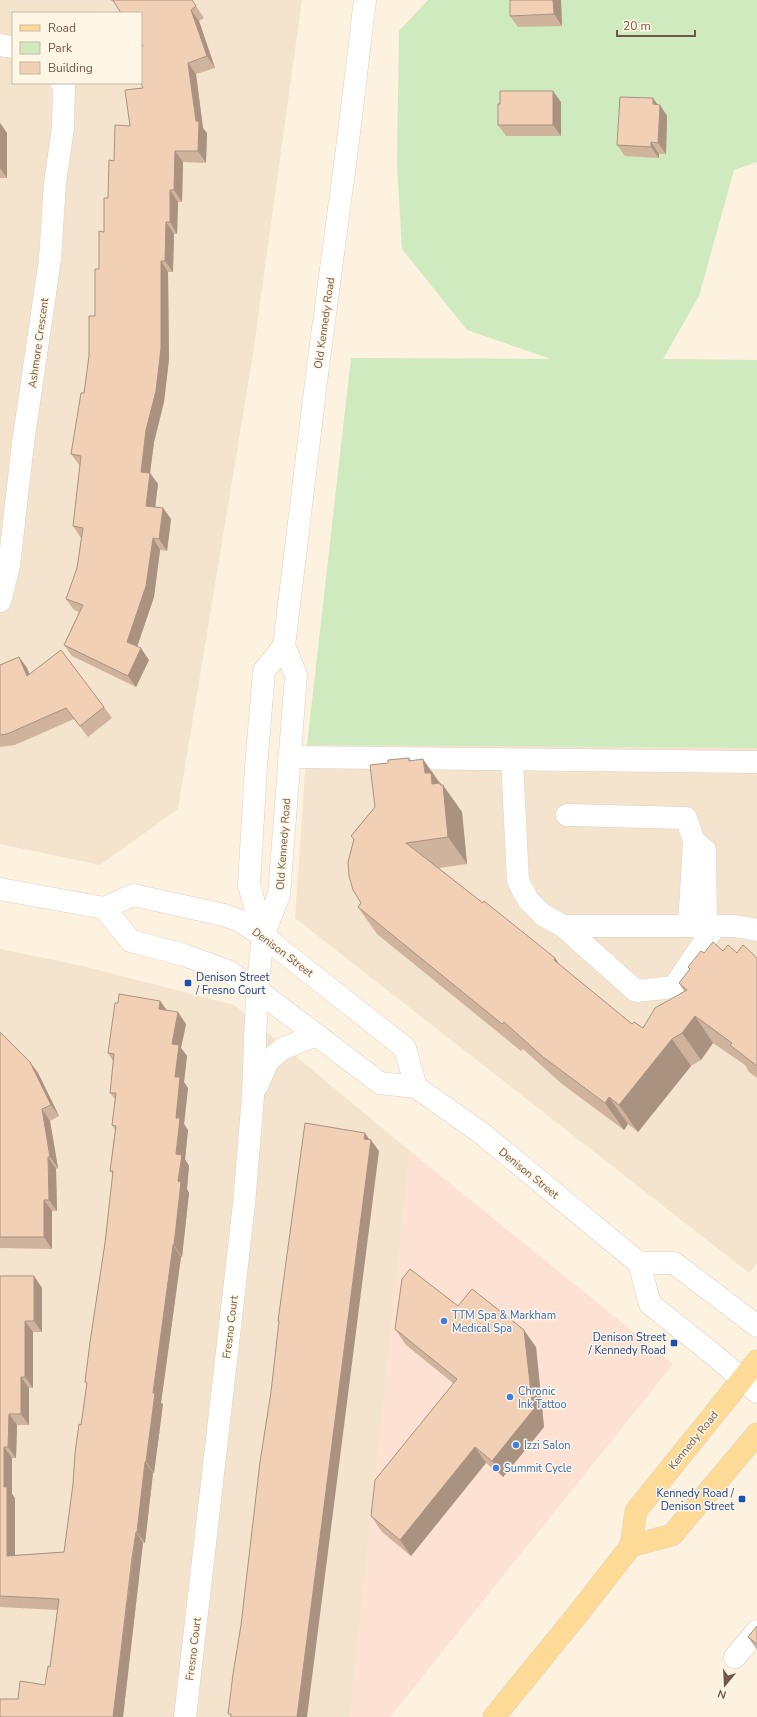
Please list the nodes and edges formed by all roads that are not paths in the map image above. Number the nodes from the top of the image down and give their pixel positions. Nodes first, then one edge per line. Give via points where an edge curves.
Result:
1 (365, 0) edge
2 (0, 45) edge
3 (12, 48) edge
4 (62, 84) edge
5 (0, 601) edge
6 (284, 646) junction
7 (289, 757) junction
8 (512, 760) junction
9 (757, 762) edge
10 (567, 815) dead end
11 (0, 889) edge
12 (104, 908) junction
13 (563, 926) junction
14 (703, 926) junction
15 (757, 930) edge
16 (263, 936) junction
17 (257, 990) junction
18 (316, 1035) junction
19 (416, 1087) junction
20 (253, 1096) junction
21 (639, 1263) junction
22 (757, 1326) edge
23 (757, 1361) edge
24 (750, 1386) edge
25 (757, 1434) edge
26 (631, 1546) junction
27 (757, 1631) edge
28 (735, 1657) dead end
29 (185, 1717) edge
30 (494, 1717) edge

1 - 6 street, Old Kennedy Road
2 - 3 street
4 - 5 street, Ashmore Crescent via 64,88 63,128 55,183 50,260 21,458 9,566
6 - 7 street, Old Kennedy Road via 296,675
6 - 16 street via 264,671 256,767 249,885
7 - 8 street
7 - 16 street, Old Kennedy Road via 279,895
8 - 9 street
8 - 13 street via 518,881 528,900 544,915
10 - 14 street via 686,818 694,841 705,850
11 - 12 street
12 - 16 street, Denison Street via 133,895 224,915 240,921
12 - 17 street, Denison Street via 130,941 207,962 228,971
13 - 14 street
13 - 14 street via 636,991 674,988
14 - 15 street via 734,926
16 - 17 street, Fresno Court
16 - 19 street, Denison Street via 405,1048
17 - 18 street, Denison Street
17 - 20 street, Fresno Court
18 - 19 street, Denison Street via 380,1082
18 - 20 street via 282,1049 268,1061
19 - 21 street, Denison Street via 480,1132
20 - 29 street, Fresno Court via 244,1204
21 - 22 street via 674,1263
21 - 24 street via 650,1304
23 - 24 main road, Kennedy Road
24 - 26 main road, Kennedy Road via 636,1511
25 - 26 main road via 672,1535
26 - 30 main road
27 - 28 street

